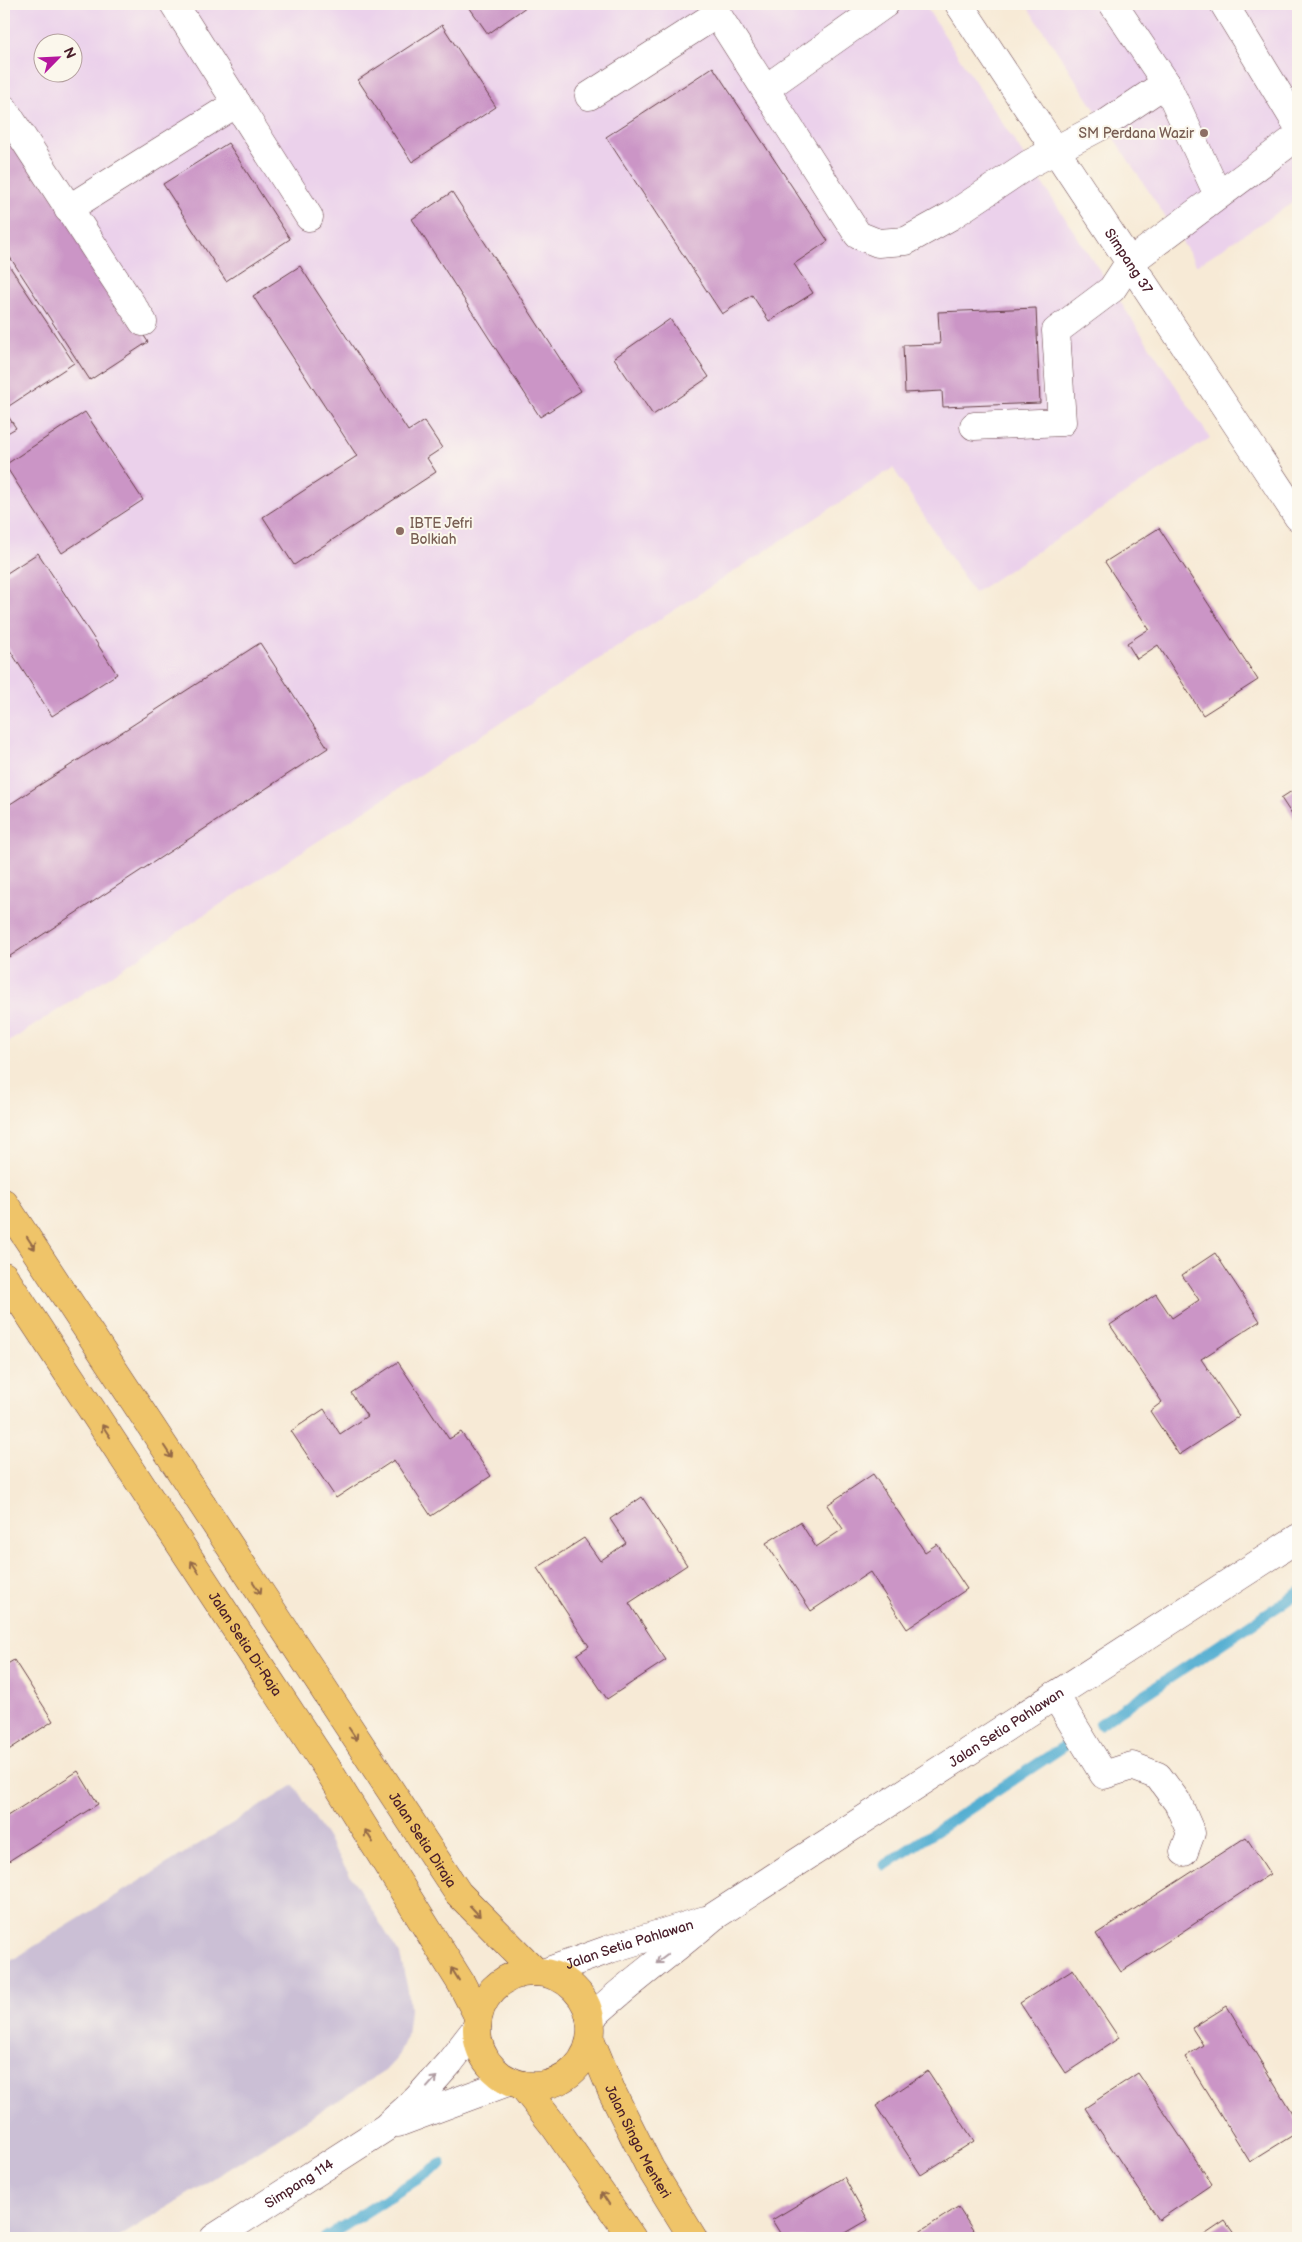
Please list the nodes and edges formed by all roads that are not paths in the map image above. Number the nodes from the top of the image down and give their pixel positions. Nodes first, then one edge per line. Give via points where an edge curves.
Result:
1 (174, 4) edge
2 (885, 4) edge
3 (959, 4) edge
4 (1113, 4) edge
5 (1224, 4) edge
6 (1166, 83) junction
7 (765, 89) junction
8 (589, 96) dead end
9 (237, 103) junction
10 (4, 109) edge
11 (1298, 126) edge
12 (1298, 136) edge
13 (1055, 151) junction
14 (1218, 195) junction
15 (68, 209) junction
16 (309, 218) dead end
17 (1129, 263) junction
18 (143, 322) dead end
19 (974, 426) dead end
20 (1298, 517) edge
21 (4, 1203) edge
22 (4, 1276) edge
23 (1298, 1538) edge
24 (1055, 1695) junction
25 (1184, 1852) dead end
26 (713, 1917) junction
27 (541, 1972) junction
28 (478, 2022) junction
29 (590, 2030) junction
30 (517, 2083) junction
31 (385, 2128) junction
32 (214, 2238) edge
33 (632, 2238) edge
34 (694, 2238) edge

1 - 9 street
2 - 7 street
3 - 13 street, Simpang 37
4 - 6 street
5 - 11 street
6 - 13 street via 1105,124
6 - 14 street
7 - 8 street via 717,14
7 - 13 street via 858,235 878,243 906,241
9 - 15 street
9 - 16 street
10 - 15 street
12 - 14 street
13 - 17 street, Simpang 37
14 - 17 street
15 - 18 street
17 - 19 street via 1112,289 1056,331 1062,422
17 - 20 street, Simpang 37
21 -> 27 main road, Jalan Setia Diraja via 458,1893
28 -> 22 main road, Jalan Setia Di-Raja via 462,1983 327,1768
23 - 24 street, Jalan Setia Pahlawan
24 - 25 street via 1104,1775 1132,1766 1158,1776 1178,1803 1191,1833
24 - 26 street, Jalan Setia Pahlawan
26 - 27 street, Jalan Setia Pahlawan
26 -> 29 street, Jalan Setia Pahlawan via 617,1993
27 - 28 main road via 513,1975 494,1987 482,2005
27 - 29 main road via 567,1981 575,1989 585,2003
28 - 30 main road via 481,2050 486,2060 501,2076
31 -> 28 street, Simpang 114 via 450,2062
29 - 30 main road via 582,2062 565,2077 545,2086
29 - 34 main road, Jalan Singa Menteri via 612,2092 650,2168
30 - 31 street, Simpang 114
33 -> 30 main road via 555,2127
31 - 32 street, Simpang 114

